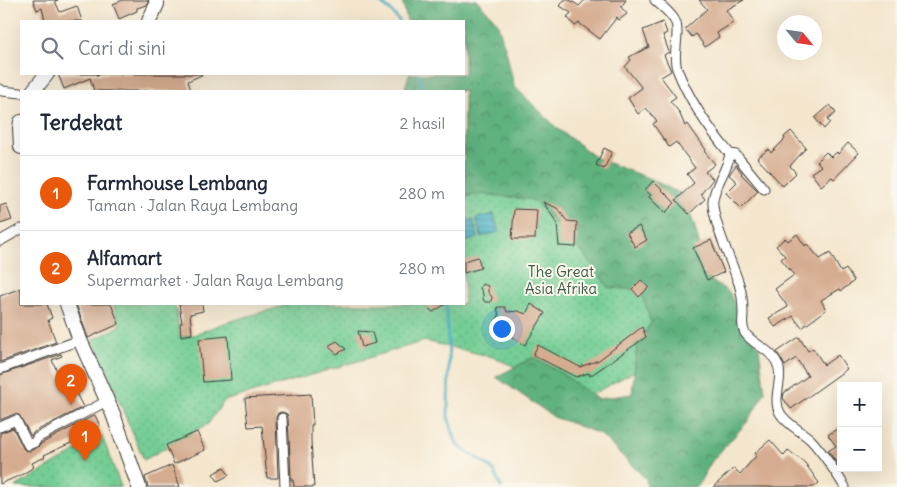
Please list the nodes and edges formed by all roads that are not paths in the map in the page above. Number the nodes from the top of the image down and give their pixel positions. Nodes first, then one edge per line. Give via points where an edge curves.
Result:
1 (156, 0) edge
2 (656, 0) edge
3 (149, 20) edge
4 (46, 75) edge
5 (0, 89) edge
6 (34, 90) edge
7 (20, 93) edge
8 (730, 154) junction
9 (764, 189) dead end
10 (20, 230) edge
11 (0, 241) edge
12 (67, 305) edge
13 (80, 340) junction
14 (0, 369) edge
15 (107, 401) junction
16 (282, 418) dead end
17 (0, 427) edge
18 (139, 487) edge
19 (285, 487) edge
20 (844, 487) edge

1 - 3 main road
2 - 8 street via 676,24 676,66 682,80 713,133
4 - 6 main road
5 - 7 street
8 - 9 street via 736,155
8 - 20 street via 713,202 740,286 743,328 750,340 776,360 780,413 810,439
10 - 11 street
12 - 13 main road
13 - 14 street
13 - 15 main road
15 - 17 street via 28,445 16,420
15 - 18 main road
16 - 19 street

